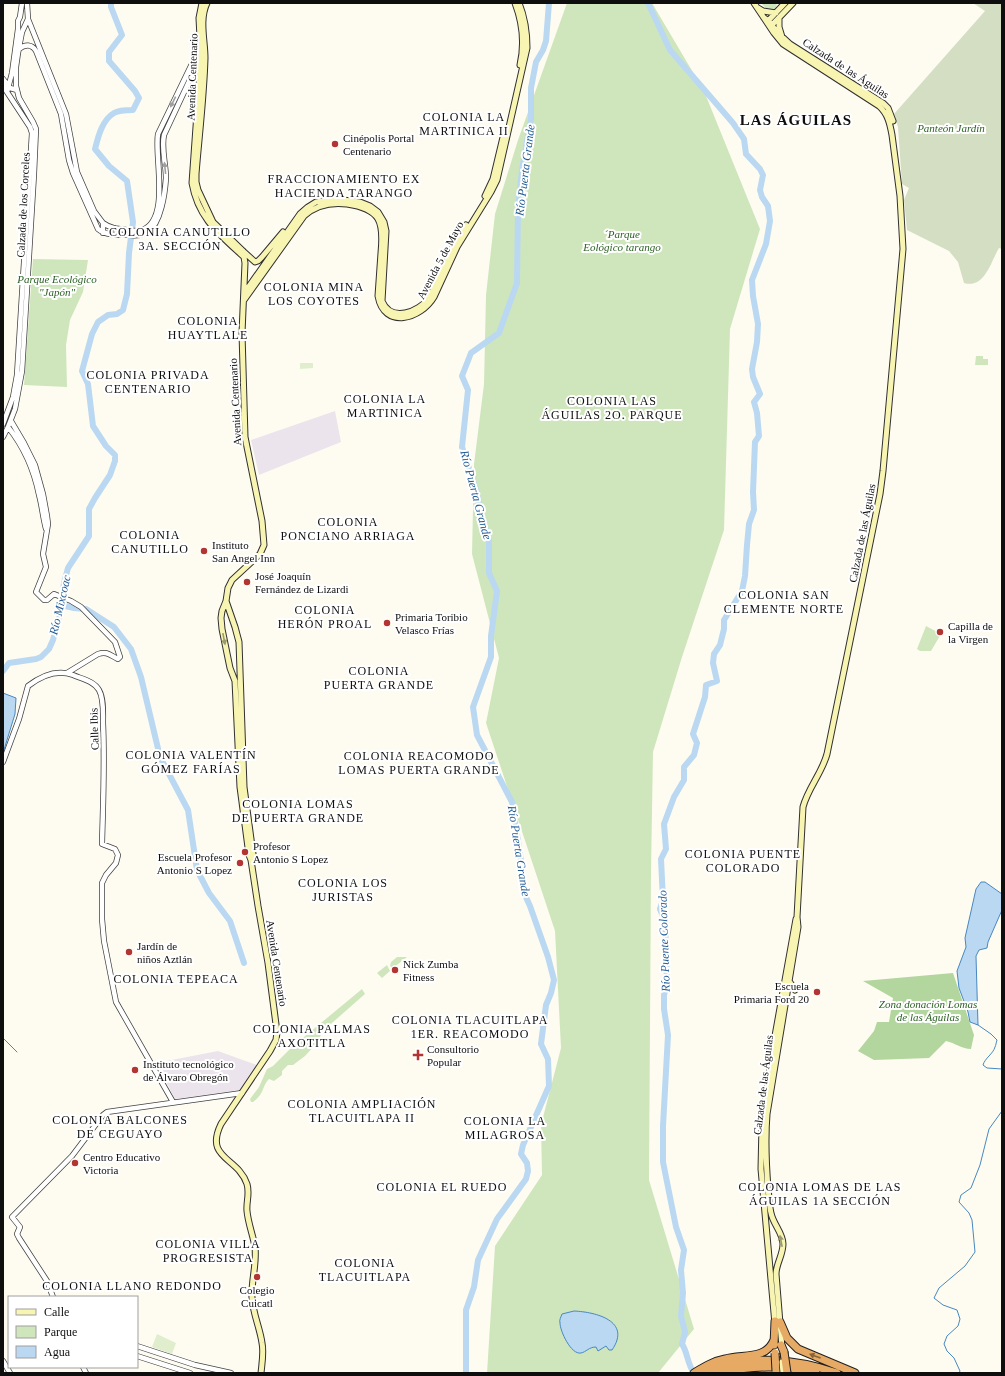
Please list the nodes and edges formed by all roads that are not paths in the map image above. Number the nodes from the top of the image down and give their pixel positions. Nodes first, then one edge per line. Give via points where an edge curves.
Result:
1 (22, 3) edge
2 (27, 3) edge
3 (202, 3) edge
4 (207, 3) edge
5 (515, 3) edge
6 (519, 3) edge
7 (785, 3) edge
8 (793, 3) edge
9 (755, 5) edge
10 (780, 12) junction
11 (20, 17) junction
12 (28, 19) junction
13 (779, 19) junction
14 (766, 21) junction
15 (771, 27) junction
16 (782, 37) junction
17 (203, 46) junction
18 (19, 49) junction
19 (201, 56) junction
20 (12, 73) junction
21 (3, 79) edge
22 (3, 86) edge
23 (8, 89) junction
24 (17, 90) junction
25 (20, 101) junction
26 (15, 104) junction
27 (164, 120) junction
28 (169, 123) junction
29 (507, 128) junction
30 (897, 170) junction
31 (313, 206) junction
32 (293, 222) junction
33 (103, 223) junction
34 (103, 233) junction
35 (137, 233) junction
36 (27, 250) junction
37 (243, 254) junction
38 (244, 293) junction
39 (244, 301) junction
40 (11, 421) junction
41 (3, 424) edge
42 (8, 426) junction
43 (3, 436) edge
44 (46, 530) junction
45 (226, 601) junction
46 (67, 673) junction
47 (237, 675) junction
48 (3, 762) edge
49 (797, 917) junction
50 (789, 981) junction
51 (795, 990) dead end
52 (242, 1092) junction
53 (173, 1102) junction
54 (773, 1222) junction
55 (766, 1224) junction
56 (769, 1260) junction
57 (779, 1261) junction
58 (53, 1296) edge
59 (775, 1298) junction
60 (777, 1321) junction
61 (774, 1340) junction
62 (138, 1346) edge
63 (779, 1351) junction
64 (757, 1355) junction
65 (138, 1356) edge
66 (3, 1361) edge
67 (737, 1363) junction
68 (195, 1365) junction
69 (779, 1372) edge
70 (853, 1372) edge
71 (10, 1373) edge
72 (191, 1373) edge
73 (231, 1373) edge
74 (261, 1373) edge
75 (694, 1373) edge
76 (706, 1373) edge
77 (721, 1373) edge
78 (787, 1373) edge
79 (816, 1373) edge
80 (837, 1373) edge

1 - 11 street
2 - 12 street
3 - 17 main road, Avenida Centenario via 199,18
4 - 17 main road, Avenida Centenario via 203,14
5 - 29 main road, Avenida 5 de Mayo via 523,33 523,49
6 - 29 main road, Avenida 5 de Mayo via 527,32 527,48
7 - 10 main road
8 - 10 main road
9 - 10 main road via 763,11
9 - 14 main road, Calzada de las Águilas
10 - 13 main road
10 - 14 main road
11 - 12 street via 25,16
11 - 20 street
12 - 18 street, Calzada de los Corceles via 22,32
12 - 33 street via 66,114 77,172 94,211
13 - 15 main road
13 - 16 main road
14 - 15 main road, Calzada de las Águilas
15 - 16 main road, Calzada de las Águilas
15 - 30 main road, Calzada de las Águilas via 780,41 792,51 883,109 890,124
16 - 30 main road, Calzada de las Águilas via 886,105 894,124
17 - 19 main road, Avenida Centenario
17 -> 27 street
17 - 37 main road, Avenida Centenario via 196,182 213,222
18 - 24 street, Calzada de los Corceles via 16,67
18 - 34 street via 25,45 35,48 61,114 73,173 95,224
19 - 28 street
19 - 37 main road, Avenida Centenario via 192,174 194,192 211,226
20 - 21 street
20 - 23 street
21 - 23 street, Calzada de los Corceles
22 - 23 street, Calzada de los Corceles
23 - 24 street
23 - 26 street, Calzada de los Corceles
24 - 25 street, Calzada de los Corceles
25 - 26 street
25 - 36 street, Calzada de los Corceles via 36,132
26 - 36 street, Calzada de los Corceles via 32,133
27 - 28 street
27 - 35 street via 157,141 160,188 155,214 149,225
35 -> 28 street via 152,229 159,216 165,183 162,141
29 - 31 main road, Avenida 5 de Mayo via 502,162 494,186 457,247 434,297 418,313 408,317 397,317 386,312 380,305 378,296 382,264 382,230 372,212 362,207 343,204
30 - 49 main road, Calzada de las Águilas via 903,249 880,494 828,754 803,807
31 - 32 main road, Avenida 5 de Mayo via 302,211
31 - 39 main road via 296,225
32 - 37 main road via 258,261
32 - 38 main road, Avenida 5 de Mayo
33 - 34 street
33 - 35 street via 111,228
34 - 35 street
36 - 40 street, Calzada de los Corceles via 22,371
36 - 41 street, Calzada de los Corceles via 17,375 13,397
37 - 38 main road, Avenida Centenario
38 - 39 main road, Avenida Centenario
39 - 45 main road, Avenida Centenario via 242,345 245,437 262,521 264,545 260,554 232,580
40 - 42 street, Calzada de los Corceles
40 - 44 street via 29,452 38,476 47,516
42 - 43 street, Calzada de los Corceles
42 - 44 street via 32,467
44 - 46 street via 43,554 46,567 36,592 44,600 55,594 77,603 115,642 120,656 118,659 104,652
45 - 47 main road, Avenida Centenario via 238,634
45 -> 47 main road, Avenida Centenario via 221,623 230,668
46 - 48 street, Calle Ibis via 41,677 28,686 20,719
46 - 53 street, Calle Ibis via 92,683 101,696 104,738 102,844 115,849 118,859 103,879 102,919 116,1002
47 - 52 main road, Avenida Centenario via 240,787 248,855 251,860 277,1032 274,1044
49 - 50 main road, Calzada de las Águilas via 798,927
49 - 55 main road, Calzada de las Águilas via 763,1117 761,1169
50 - 51 main road
50 - 54 main road, Calzada de las Águilas via 767,1118 767,1169
52 - 53 street
52 - 74 main road, Avenida Centenario via 220,1124 215,1142 216,1147 244,1177 248,1188 246,1210 255,1252 252,1298 262,1341
53 - 58 street via 107,1112 72,1156 12,1217 20,1227 16,1234 18,1238 47,1281
54 - 55 main road via 769,1221
57 -> 54 main road, Calzada de las Águilas via 783,1244
55 - 56 main road, Calzada de las Águilas
56 - 57 main road via 774,1264
56 - 59 main road, Calzada de las Águilas
57 - 59 main road, Calzada de las Águilas via 776,1269
59 - 60 main road, Calzada de las Águilas
60 - 61 highway
60 - 63 main road, Calzada de las Águilas
70 -> 60 highway via 798,1349 787,1338
61 - 63 highway
61 - 64 highway via 768,1350
62 - 68 street
63 - 64 highway
63 - 69 highway, bridge
63 - 78 highway, bridge
64 - 67 highway
65 - 72 street
66 - 71 street
67 - 75 highway via 715,1362
67 - 76 highway
67 - 77 highway
67 - 79 highway via 793,1368
67 - 80 highway via 762,1360 791,1362
68 - 72 street
68 - 73 street

